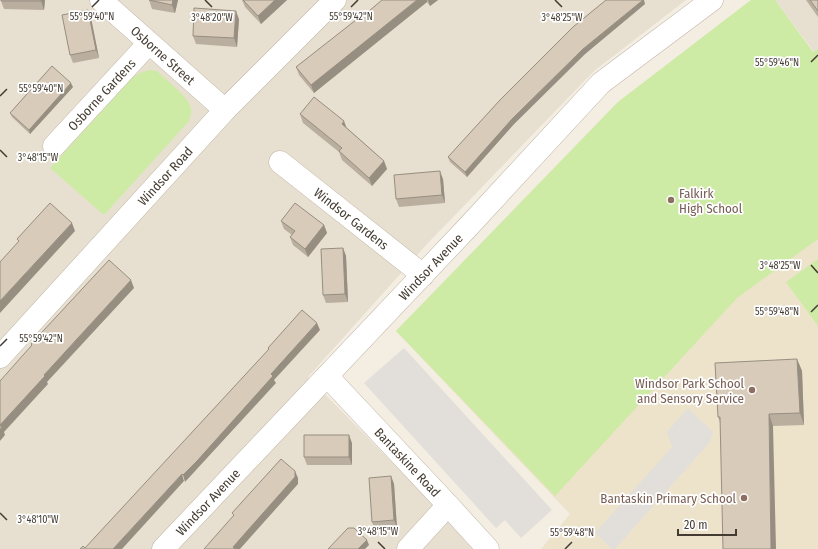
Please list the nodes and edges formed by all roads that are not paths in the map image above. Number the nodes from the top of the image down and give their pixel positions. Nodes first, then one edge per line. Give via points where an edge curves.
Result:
1 (101, 0) edge
2 (335, 0) edge
3 (712, 0) edge
4 (149, 43) junction
5 (225, 110) junction
6 (54, 146) dead end
7 (280, 162) dead end
8 (423, 274) junction
9 (0, 357) edge
10 (326, 376) junction
11 (448, 505) junction
12 (163, 549) edge
13 (408, 549) edge
14 (488, 549) edge

1 - 4 street, Osborne Street
2 - 5 street, Windsor Road
3 - 8 street, Windsor Avenue via 601,83
4 - 5 street, Osborne Street
4 - 6 street, Osborne Gardens
5 - 9 street, Windsor Road
7 - 8 street, Windsor Gardens
8 - 10 street, Windsor Avenue
10 - 11 street, Bantaskine Road
10 - 12 street, Windsor Avenue
11 - 13 street
11 - 14 street, Bantaskine Road

